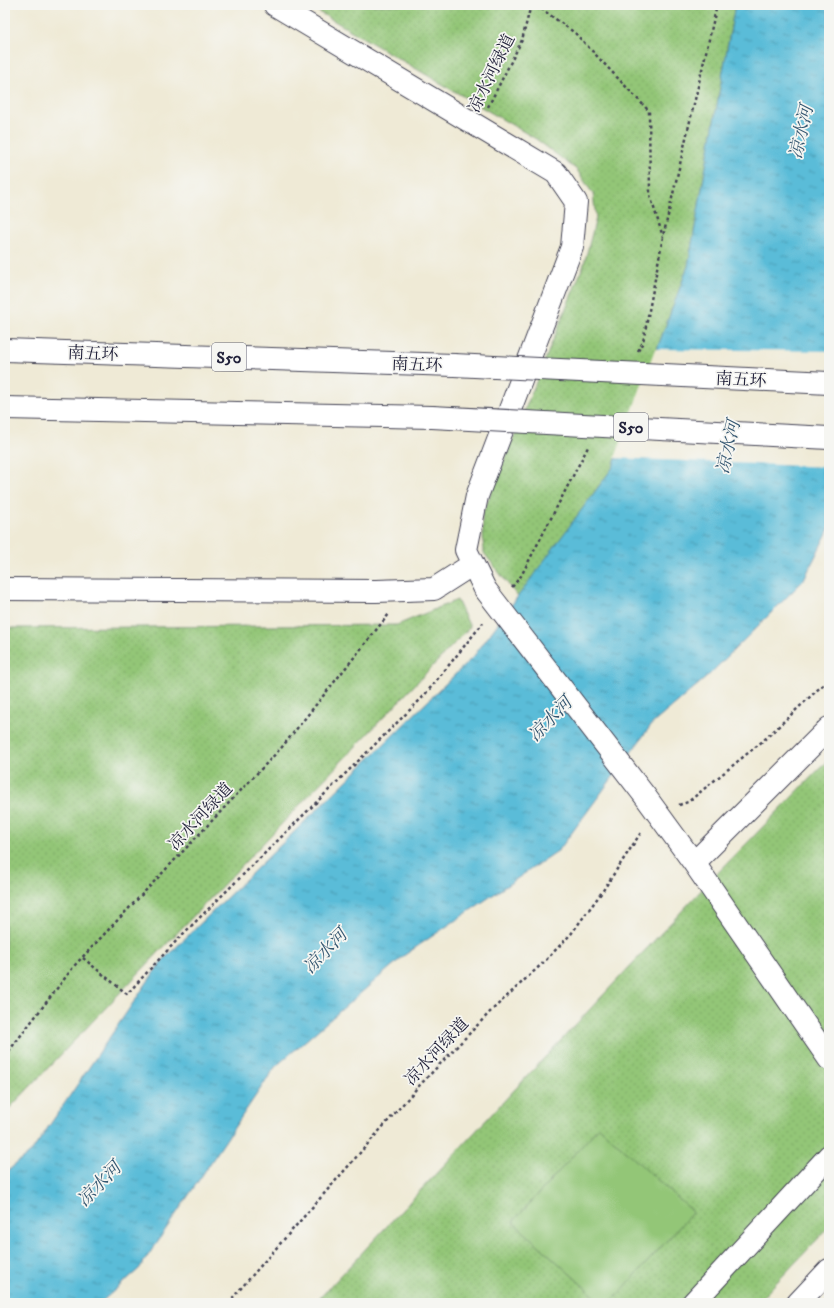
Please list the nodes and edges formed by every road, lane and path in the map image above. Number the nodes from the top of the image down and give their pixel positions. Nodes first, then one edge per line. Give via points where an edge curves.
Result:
1 (275, 5) edge
2 (531, 5) edge
3 (536, 5) edge
4 (717, 5) edge
5 (478, 127) junction
6 (663, 237) junction
7 (5, 350) edge
8 (636, 356) dead end
9 (829, 383) edge
10 (5, 408) edge
11 (829, 438) edge
12 (591, 441) dead end
13 (473, 564) junction
14 (511, 588) dead end
15 (5, 589) edge
16 (408, 590) junction
17 (487, 618) dead end
18 (829, 679) edge
19 (829, 728) edge
20 (651, 804) junction
21 (694, 863) junction
22 (83, 958) junction
23 (5, 1056) edge
24 (829, 1059) edge
25 (829, 1156) edge
26 (829, 1270) edge
27 (228, 1303) edge
28 (692, 1303) edge
29 (798, 1303) edge

1 - 5 main road
2 - 5 path, 凉水河绿道 via 522,40
3 - 6 path via 575,33 649,111 650,195
4 - 6 path
5 - 13 main road via 556,173 576,202 572,247 476,496 466,550
6 - 8 path via 643,342
7 - 9 main road, 南五环 / S50, bridge via 454,365
10 - 11 main road, S50, bridge via 432,417
12 - 14 path via 521,576
13 - 16 main road via 434,589
13 - 20 main road, bridge via 485,589
15 - 16 main road
16 - 22 path, 凉水河绿道 via 282,747
17 - 22 path via 423,697 127,994
18 - 20 path via 764,740 688,802
19 - 21 main road
20 - 21 main road
20 - 27 path, 凉水河绿道 via 638,836 571,934 492,1010 417,1088
21 - 24 main road
22 - 23 path, 凉水河绿道
25 - 28 main road
26 - 29 main road

